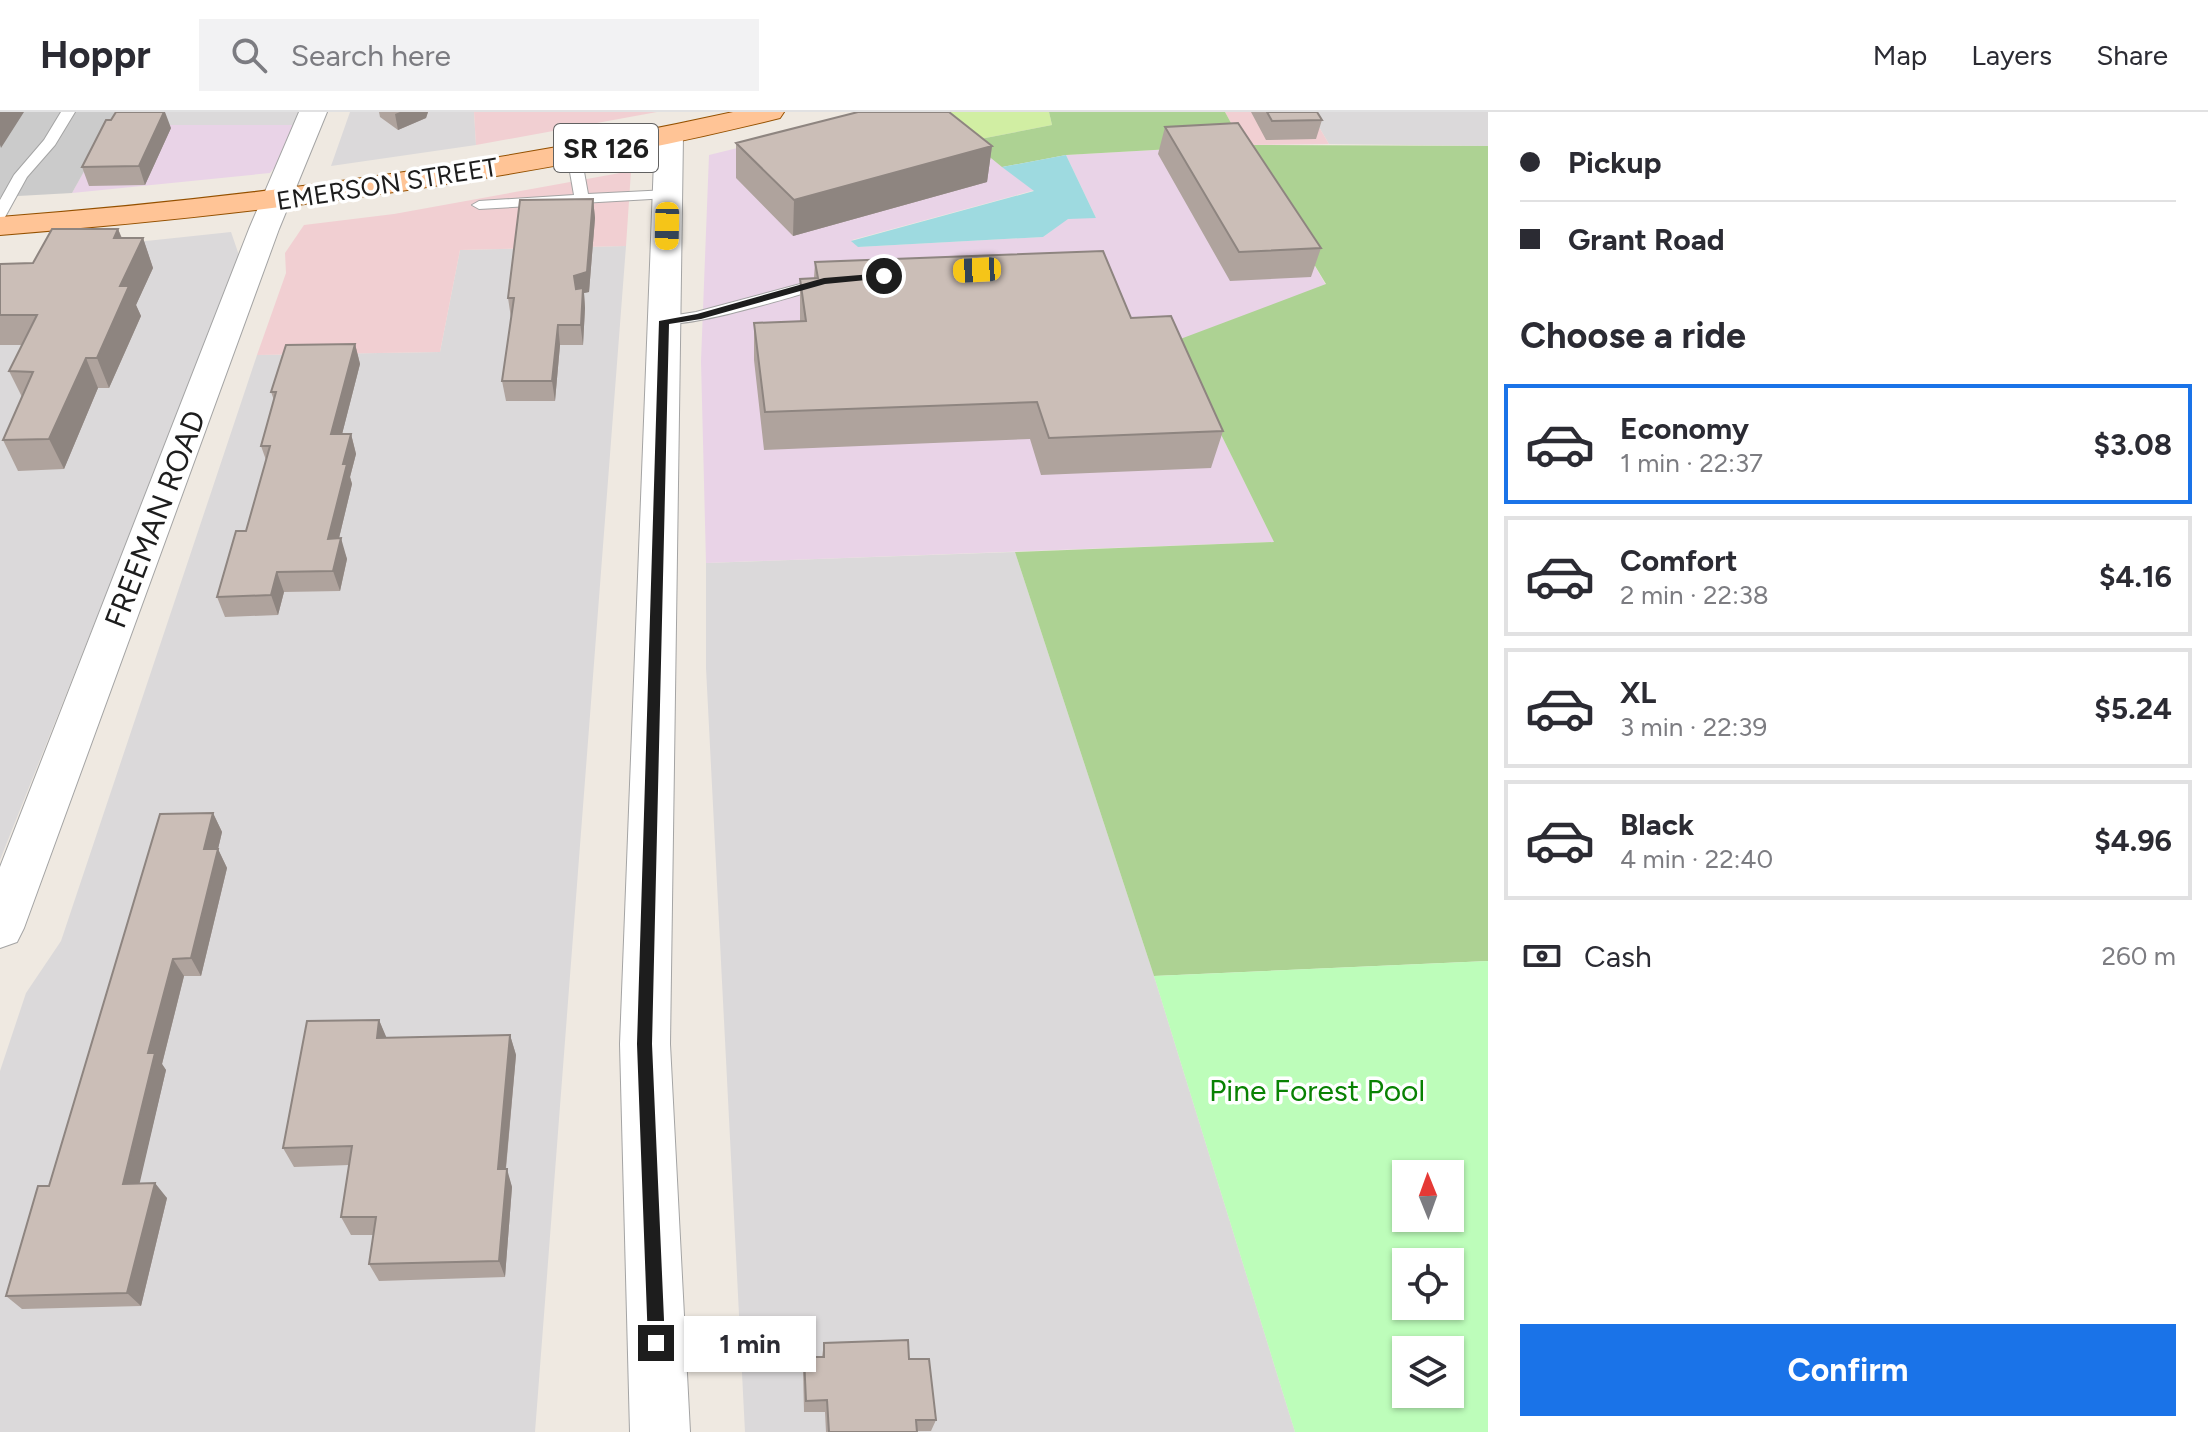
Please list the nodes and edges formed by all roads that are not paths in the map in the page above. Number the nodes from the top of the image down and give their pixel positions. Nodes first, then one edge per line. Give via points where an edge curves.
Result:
1 (68, 112) edge
2 (313, 112) edge
3 (770, 112) edge
4 (669, 135) junction
5 (574, 155) junction
6 (0, 175) edge
7 (21, 175) junction
8 (668, 194) junction
9 (582, 199) junction
10 (277, 202) junction
11 (479, 205) dead end
12 (0, 214) edge
13 (0, 226) edge
14 (854, 278) edge
15 (664, 321) junction
16 (0, 928) edge
17 (660, 1432) edge

1 - 7 lane
2 - 10 street, FREEMAN ROAD
3 - 4 main road, EMERSON STREET / SR 126
4 - 5 main road, EMERSON STREET / SR 126
4 - 8 street
5 - 9 lane
5 - 10 main road, EMERSON STREET / SR 126
6 - 7 lane
7 - 12 lane
8 - 9 lane
8 - 15 street
9 - 11 lane
10 - 13 main road, EMERSON STREET / SR 126
10 - 16 street, FREEMAN ROAD
14 - 15 lane
15 - 17 street via 645,1044

